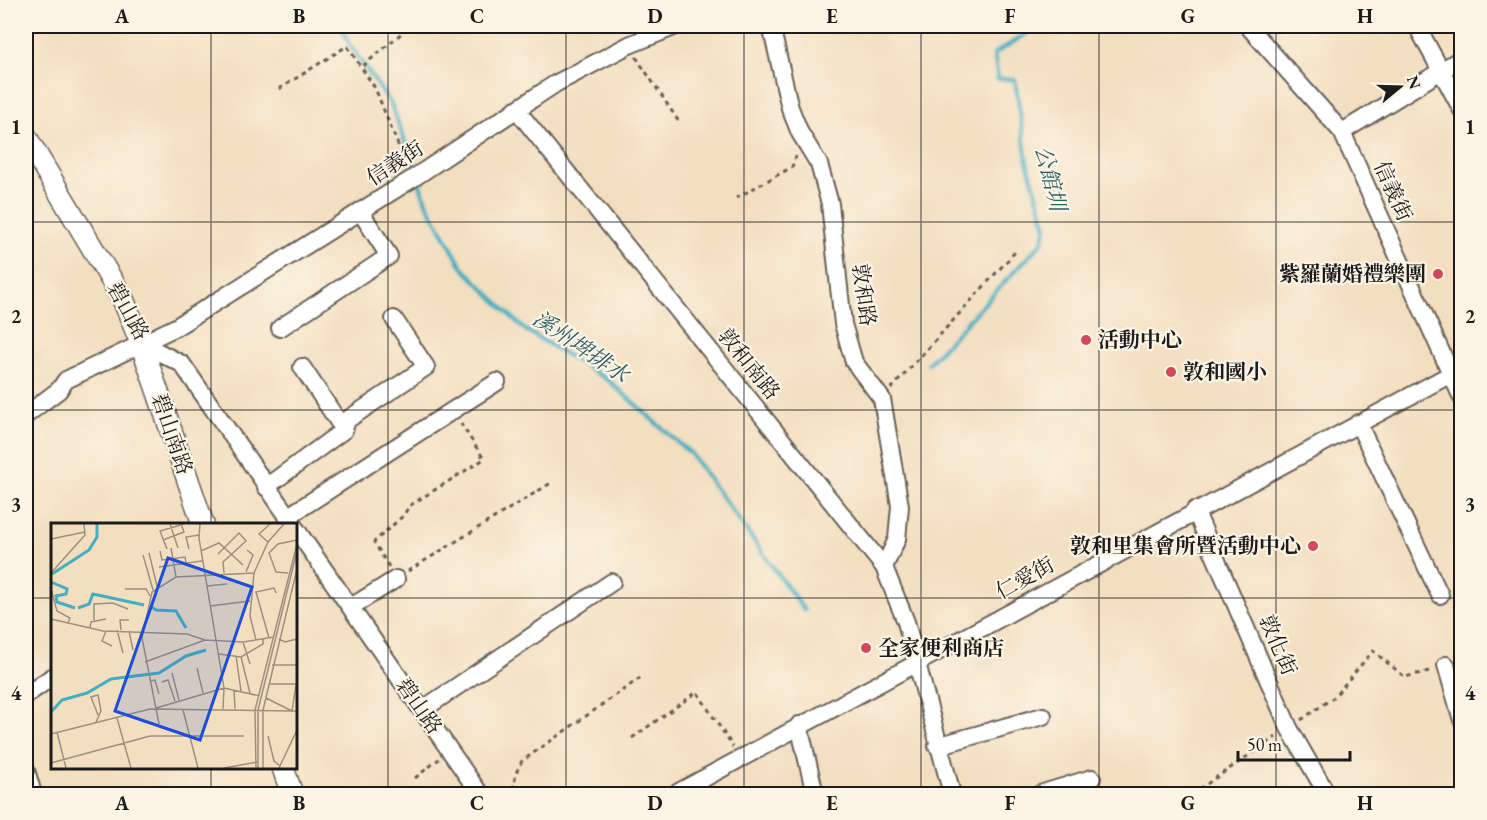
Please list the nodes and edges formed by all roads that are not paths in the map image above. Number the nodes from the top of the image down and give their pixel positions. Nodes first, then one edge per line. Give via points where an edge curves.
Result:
1 (676, 26) edge
2 (771, 26) edge
3 (1248, 26) edge
4 (1417, 26) edge
5 (1461, 58) edge
6 (1441, 69) junction
7 (516, 109) junction
8 (1461, 110) edge
9 (1342, 132) junction
10 (26, 137) edge
11 (360, 211) junction
12 (394, 319) dead end
13 (280, 328) dead end
14 (141, 343) junction
15 (302, 367) dead end
16 (1456, 371) edge
17 (497, 382) dead end
18 (1461, 398) edge
19 (26, 415) edge
20 (1358, 423) junction
21 (344, 430) junction
22 (266, 487) junction
23 (1195, 510) junction
24 (201, 523) edge
25 (292, 523) edge
26 (297, 530) edge
27 (884, 567) junction
28 (396, 579) road end
29 (612, 582) dead end
30 (1440, 595) dead end
31 (351, 607) junction
32 (917, 663) junction
33 (1446, 665) road end
34 (51, 678) edge
35 (26, 695) edge
36 (422, 710) junction
37 (1043, 717) dead end
38 (1461, 720) edge
39 (799, 725) junction
40 (937, 746) junction
41 (283, 769) edge
42 (26, 770) edge
43 (1092, 778) dead end
44 (33, 795) edge
45 (292, 795) edge
46 (480, 795) edge
47 (675, 795) edge
48 (815, 795) edge
49 (952, 795) edge
50 (1040, 795) edge
51 (1327, 795) edge

1 - 7 street, 信義街 via 629,45
2 - 27 street, 敦和路 via 790,108 819,164 830,204 843,324 854,362 882,399 900,506 897,539
3 - 9 street, 信義街
4 - 6 street
5 - 6 street
6 - 8 street
6 - 9 street
7 - 11 street, 信義街
7 - 27 street, 敦和南路
9 - 16 street, 信義街
10 - 14 main road, 碧山路 via 123,299
11 - 13 street via 389,256
11 - 14 street, 信義街 via 176,327
12 - 21 street via 426,367 347,420
14 - 19 street, 信義街 via 66,380
14 - 22 street, 碧山路 via 182,364
14 - 24 main road, 碧山南路
15 - 21 street
16 - 18 street, 信義街
16 - 20 street, 仁愛街
17 - 25 street
20 - 23 street, 仁愛街
20 - 30 street
21 - 22 street
22 - 25 street, 碧山路
23 - 32 street, 仁愛街
23 - 51 street, 敦化街 via 1289,728
26 - 31 street, 碧山路
27 - 32 street, 敦和南路
28 - 31 street
29 - 36 street
31 - 36 street, 碧山路
32 - 39 street, 仁愛街
32 - 40 street
33 - 38 street
34 - 35 street
36 - 46 street, 碧山路
37 - 40 street
39 - 47 street, 仁愛街
39 - 48 street
40 - 49 street
41 - 45 main road
42 - 44 street
43 - 50 street

